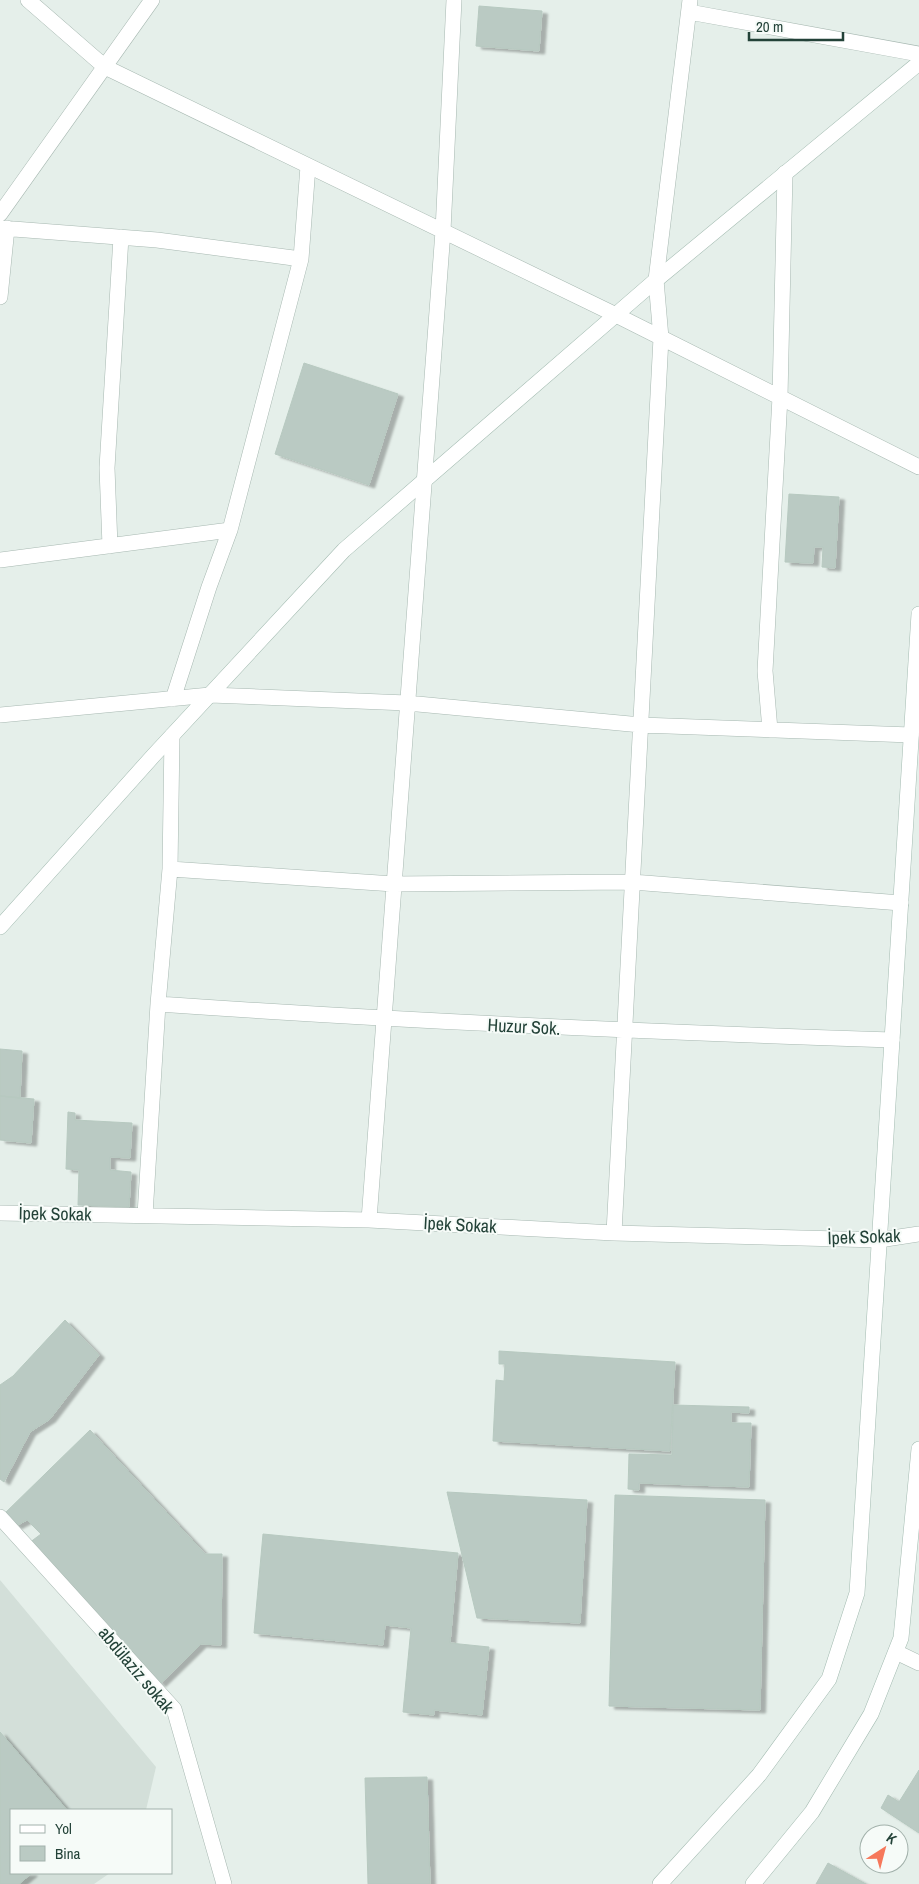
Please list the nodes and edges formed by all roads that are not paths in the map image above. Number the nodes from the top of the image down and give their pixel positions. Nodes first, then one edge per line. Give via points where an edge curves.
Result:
1 (28, 0) edge
2 (152, 0) edge
3 (454, 0) edge
4 (689, 6) edge
5 (919, 54) edge
6 (919, 63) edge
7 (105, 68) junction
8 (308, 166) junction
9 (785, 173) junction
10 (0, 214) edge
11 (4, 228) edge
12 (443, 231) junction
13 (121, 237) junction
14 (301, 259) junction
15 (656, 280) junction
16 (0, 297) edge
17 (616, 315) junction
18 (661, 338) junction
19 (780, 397) junction
20 (919, 467) edge
21 (423, 482) junction
22 (230, 530) junction
23 (110, 546) junction
24 (0, 560) edge
25 (919, 614) edge
26 (210, 695) junction
27 (173, 698) junction
28 (407, 703) junction
29 (0, 715) edge
30 (641, 725) junction
31 (770, 730) junction
32 (912, 735) junction
33 (172, 736) junction
34 (170, 869) junction
35 (632, 882) junction
36 (394, 884) junction
37 (900, 903) junction
38 (0, 927) edge
39 (158, 1004) junction
40 (384, 1020) junction
41 (624, 1032) junction
42 (892, 1040) junction
43 (0, 1213) edge
44 (146, 1215) junction
45 (369, 1220) junction
46 (614, 1233) junction
47 (919, 1234) edge
48 (879, 1240) junction
49 (919, 1449) edge
50 (0, 1517) edge
51 (896, 1652) junction
52 (919, 1663) edge
53 (224, 1884) edge
54 (660, 1884) edge
55 (753, 1884) edge

1 - 7 street
2 - 7 street
3 - 12 street
4 - 5 street
4 - 15 street
6 - 9 street
7 - 8 street
7 - 10 street
8 - 12 street
8 - 14 street
9 - 15 street
9 - 19 street
11 - 13 street
11 - 16 street
12 - 17 street
12 - 21 street
13 - 14 street
13 - 23 street via 107,468
14 - 22 street
15 - 17 street
15 - 18 street
17 - 18 street
17 - 21 street
18 - 19 street
18 - 30 street
19 - 20 street
19 - 31 street via 765,671
21 - 26 street via 344,550
21 - 28 street
22 - 23 street
22 - 27 street
23 - 24 street
25 - 32 street
26 - 27 street
26 - 28 street
26 - 33 street
27 - 29 street
28 - 30 street
28 - 36 street
30 - 31 street
30 - 35 street
31 - 32 street
32 - 37 street
33 - 34 street
33 - 38 street
34 - 36 street
34 - 39 street
35 - 36 street
35 - 37 street
35 - 41 street
36 - 40 street
37 - 42 street
39 - 40 street, Huzur Sok.
39 - 44 street
40 - 41 street, Huzur Sok.
40 - 45 street
41 - 42 street, Huzur Sok.
41 - 46 street
42 - 48 street
43 - 44 street, İpek Sokak
44 - 45 street, İpek Sokak
45 - 46 street, İpek Sokak
46 - 48 street, İpek Sokak
47 - 48 street, İpek Sokak
48 - 54 street via 857,1593 829,1679 759,1775
49 - 51 street via 901,1638
50 - 53 street, abdülaziz sokak via 174,1710
51 - 52 street
51 - 55 street via 872,1714 812,1812

